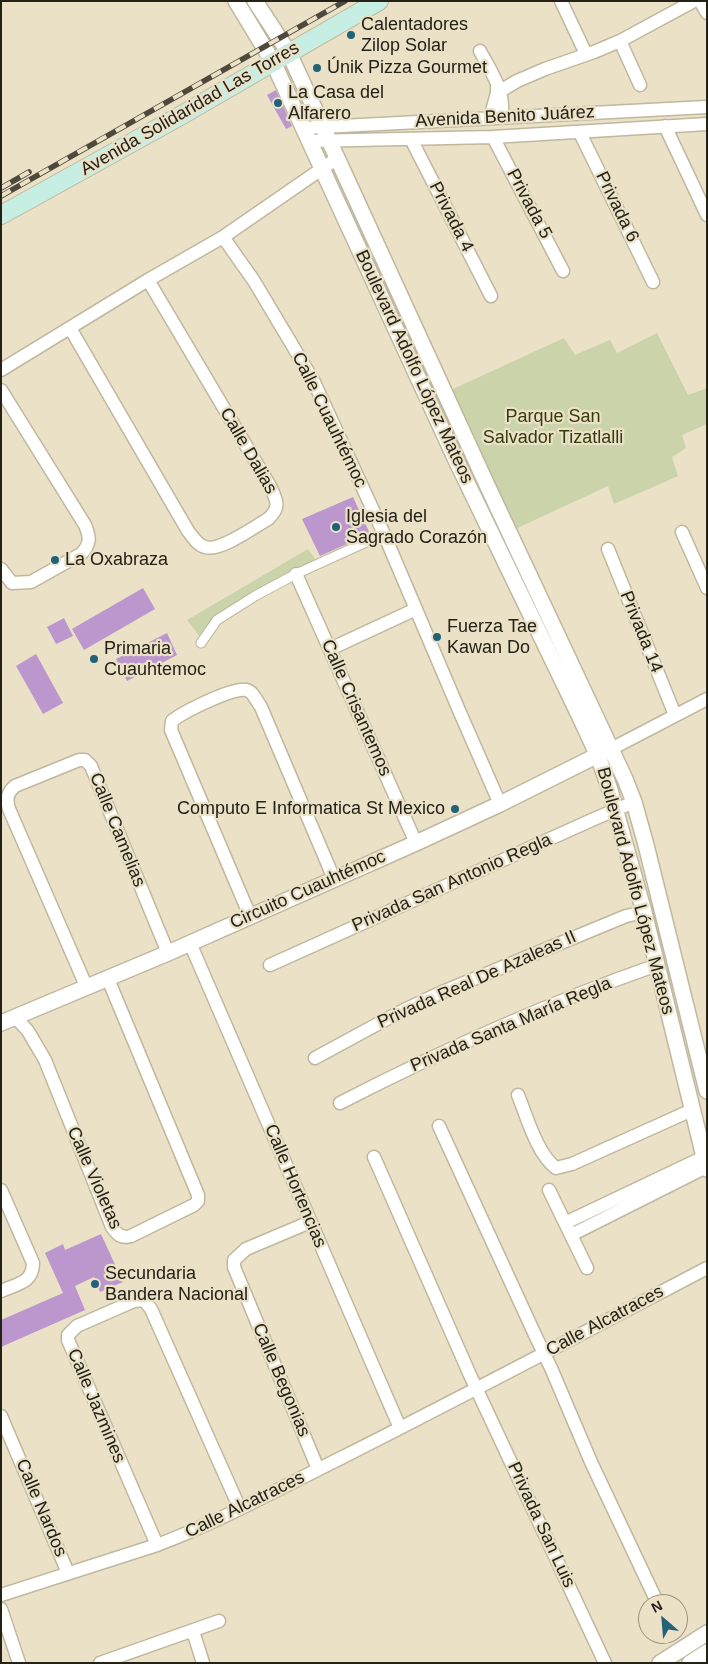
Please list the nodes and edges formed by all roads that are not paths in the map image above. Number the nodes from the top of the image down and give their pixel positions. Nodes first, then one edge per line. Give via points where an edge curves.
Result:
1 (236, 1) edge
2 (255, 1) edge
3 (379, 1) edge
4 (561, 1) edge
5 (694, 1) edge
6 (700, 1) edge
7 (707, 14) edge
8 (620, 41) junction
9 (480, 51) dead end
10 (289, 53) junction
11 (586, 54) junction
12 (273, 62) junction
13 (640, 85) dead end
14 (498, 89) junction
15 (702, 107) edge
16 (496, 117) junction
17 (451, 120) junction
18 (702, 124) edge
19 (322, 126) junction
20 (665, 126) junction
21 (580, 133) junction
22 (306, 134) junction
23 (493, 137) junction
24 (449, 138) junction
25 (411, 139) junction
26 (328, 140) junction
27 (336, 159) junction
28 (321, 168) junction
29 (1, 215) edge
30 (707, 215) edge
31 (224, 237) junction
32 (563, 271) dead end
33 (148, 280) junction
34 (653, 282) dead end
35 (491, 296) dead end
36 (70, 328) junction
37 (1, 370) edge
38 (1, 390) edge
39 (472, 452) junction
40 (455, 458) junction
41 (682, 532) dead end
42 (384, 534) junction
43 (608, 549) dead end
44 (1, 569) edge
45 (296, 574) junction
46 (707, 588) edge
47 (416, 608) junction
48 (201, 643) dead end
49 (330, 649) junction
50 (707, 700) edge
51 (675, 716) junction
52 (612, 749) junction
53 (598, 756) junction
54 (634, 802) junction
55 (500, 804) junction
56 (616, 810) junction
57 (416, 842) junction
58 (334, 879) junction
59 (644, 912) junction
60 (250, 916) junction
61 (190, 943) junction
62 (168, 953) junction
63 (270, 965) dead end
64 (657, 965) junction
65 (108, 979) junction
66 (87, 988) junction
67 (8, 1020) edge
68 (315, 1058) dead end
69 (707, 1091) edge
70 (518, 1095) dead end
71 (340, 1104) dead end
72 (692, 1110) junction
73 (440, 1126) dead end
74 (374, 1157) dead end
75 (706, 1164) edge
76 (1, 1190) edge
77 (549, 1190) dead end
78 (310, 1222) junction
79 (565, 1223) junction
80 (571, 1235) junction
81 (587, 1268) dead end
82 (707, 1268) edge
83 (1, 1292) edge
84 (544, 1354) junction
85 (477, 1388) junction
86 (1, 1416) edge
87 (400, 1428) junction
88 (318, 1469) junction
89 (240, 1509) junction
90 (156, 1545) junction
91 (68, 1574) junction
92 (653, 1594) edge
93 (1, 1595) edge
94 (1, 1608) edge
95 (220, 1621) dead end
96 (193, 1631) junction
97 (707, 1633) edge
98 (707, 1652) edge
99 (106, 1662) edge
100 (19, 1663) edge
101 (203, 1663) edge
102 (605, 1663) edge
103 (660, 1663) edge
104 (690, 1663) edge

1 - 12 street, Boulevard Adolfo López Mateos
2 - 10 street, Boulevard Adolfo López Mateos
3 - 10 main road, Avenida Solidaridad Las Torres
4 - 11 street
5 - 8 street
6 - 7 street
8 - 11 street
8 - 13 street
9 - 14 street
10 - 12 main road, Avenida Solidaridad Las Torres
10 - 19 street, Boulevard Adolfo López Mateos
11 - 14 street
12 - 22 street, Boulevard Adolfo López Mateos
12 - 29 main road, Avenida Solidaridad Las Torres
14 - 16 street via 503,102
15 - 16 street, Avenida Benito Juárez
15 - 18 street
16 - 17 street, Avenida Benito Juárez
17 - 19 street, Avenida Benito Juárez
17 - 24 street
18 - 20 street, Avenida Benito Juárez
19 - 22 street, Avenida Benito Juárez
19 - 26 street, Boulevard Adolfo López Mateos
20 - 21 street, Avenida Benito Juárez
20 - 30 street
21 - 23 street, Avenida Benito Juárez
21 - 34 street, Privada 6
22 - 26 street, Avenida Benito Juárez
22 - 28 street, Boulevard Adolfo López Mateos
23 - 24 street, Avenida Benito Juárez
23 - 32 street, Privada 5
24 - 25 street, Avenida Benito Juárez
25 - 26 street, Avenida Benito Juárez
25 - 35 street, Privada 4
26 - 27 street, Boulevard Adolfo López Mateos
27 - 28 street
27 - 39 street, Boulevard Adolfo López Mateos
28 - 31 street
28 - 40 street, Boulevard Adolfo López Mateos
31 - 33 street
31 - 42 street, Calle Cuauhtémoc via 313,380
33 - 36 street
33 - 36 street, Calle Dalias via 270,486 277,505 268,519 220,546 202,547 188,531
36 - 37 street
38 - 44 street via 85,525 90,540 81,554 31,582 12,583
39 - 40 street
39 - 52 street, Boulevard Adolfo López Mateos
40 - 53 street, Boulevard Adolfo López Mateos
41 - 46 street
42 - 45 street
42 - 47 street, Calle Cuauhtémoc
43 - 51 street, Privada 14
45 - 48 street via 217,620
45 - 49 street, Calle Crisantemos
47 - 49 street
47 - 55 street, Calle Cuauhtémoc
49 - 57 street, Calle Crisantemos
50 - 51 street
51 - 52 street
52 - 53 street, Circuito Cuauhtémoc
52 - 54 street, Boulevard Adolfo López Mateos
53 - 55 street, Circuito Cuauhtémoc
53 - 56 street, Boulevard Adolfo López Mateos
54 - 56 street, Privada San Antonio Regla
54 - 69 street, Boulevard Adolfo López Mateos
55 - 57 street, Circuito Cuauhtémoc
56 - 59 street, Boulevard Adolfo López Mateos
56 - 63 street, Privada San Antonio Regla
57 - 58 street, Circuito Cuauhtémoc
58 - 60 street, Circuito Cuauhtémoc
58 - 60 street via 261,708 251,692 234,690 172,720 171,730
59 - 64 street, Boulevard Adolfo López Mateos
59 - 68 street, Privada Real De Azaleas II via 626,916 431,997
60 - 61 street, Circuito Cuauhtémoc
61 - 62 street, Circuito Cuauhtémoc
61 - 78 street, Calle Hortencias
62 - 65 street, Circuito Cuauhtémoc
62 - 66 street, Calle Camelias via 91,766 85,760 79,760 16,786 7,797 9,810
64 - 71 street, Privada Santa María Regla via 488,1031
64 - 72 street, Boulevard Adolfo López Mateos
65 - 66 street, Circuito Cuauhtémoc
65 - 67 street, Calle Violetas via 198,1195 194,1205 131,1236 120,1236 112,1226 45,1060 28,1031
66 - 67 street, Circuito Cuauhtémoc
70 - 72 street via 542,1152 556,1168 572,1164
72 - 75 street, Boulevard Adolfo López Mateos
73 - 84 street
74 - 85 street
75 - 79 street
75 - 80 street
76 - 83 street via 31,1255 33,1272 24,1281
77 - 79 street
78 - 87 street, Calle Hortencias
78 - 88 street, Calle Begonias via 246,1248 234,1260 234,1267
79 - 80 street
80 - 81 street
82 - 84 street, Calle Alcatraces
84 - 85 street, Calle Alcatraces
84 - 92 street
85 - 87 street, Calle Alcatraces
85 - 102 street, Privada San Luis
86 - 91 street, Calle Nardos
87 - 88 street, Calle Alcatraces
88 - 89 street, Calle Alcatraces
89 - 90 street, Calle Alcatraces
89 - 90 street, Calle Jazmines via 151,1309 144,1300 134,1301 77,1326 68,1335 68,1340
90 - 91 street, Calle Alcatraces
91 - 93 street, Calle Alcatraces
94 - 100 street
95 - 96 street
96 - 99 street
96 - 101 street
97 - 103 street
98 - 104 street

